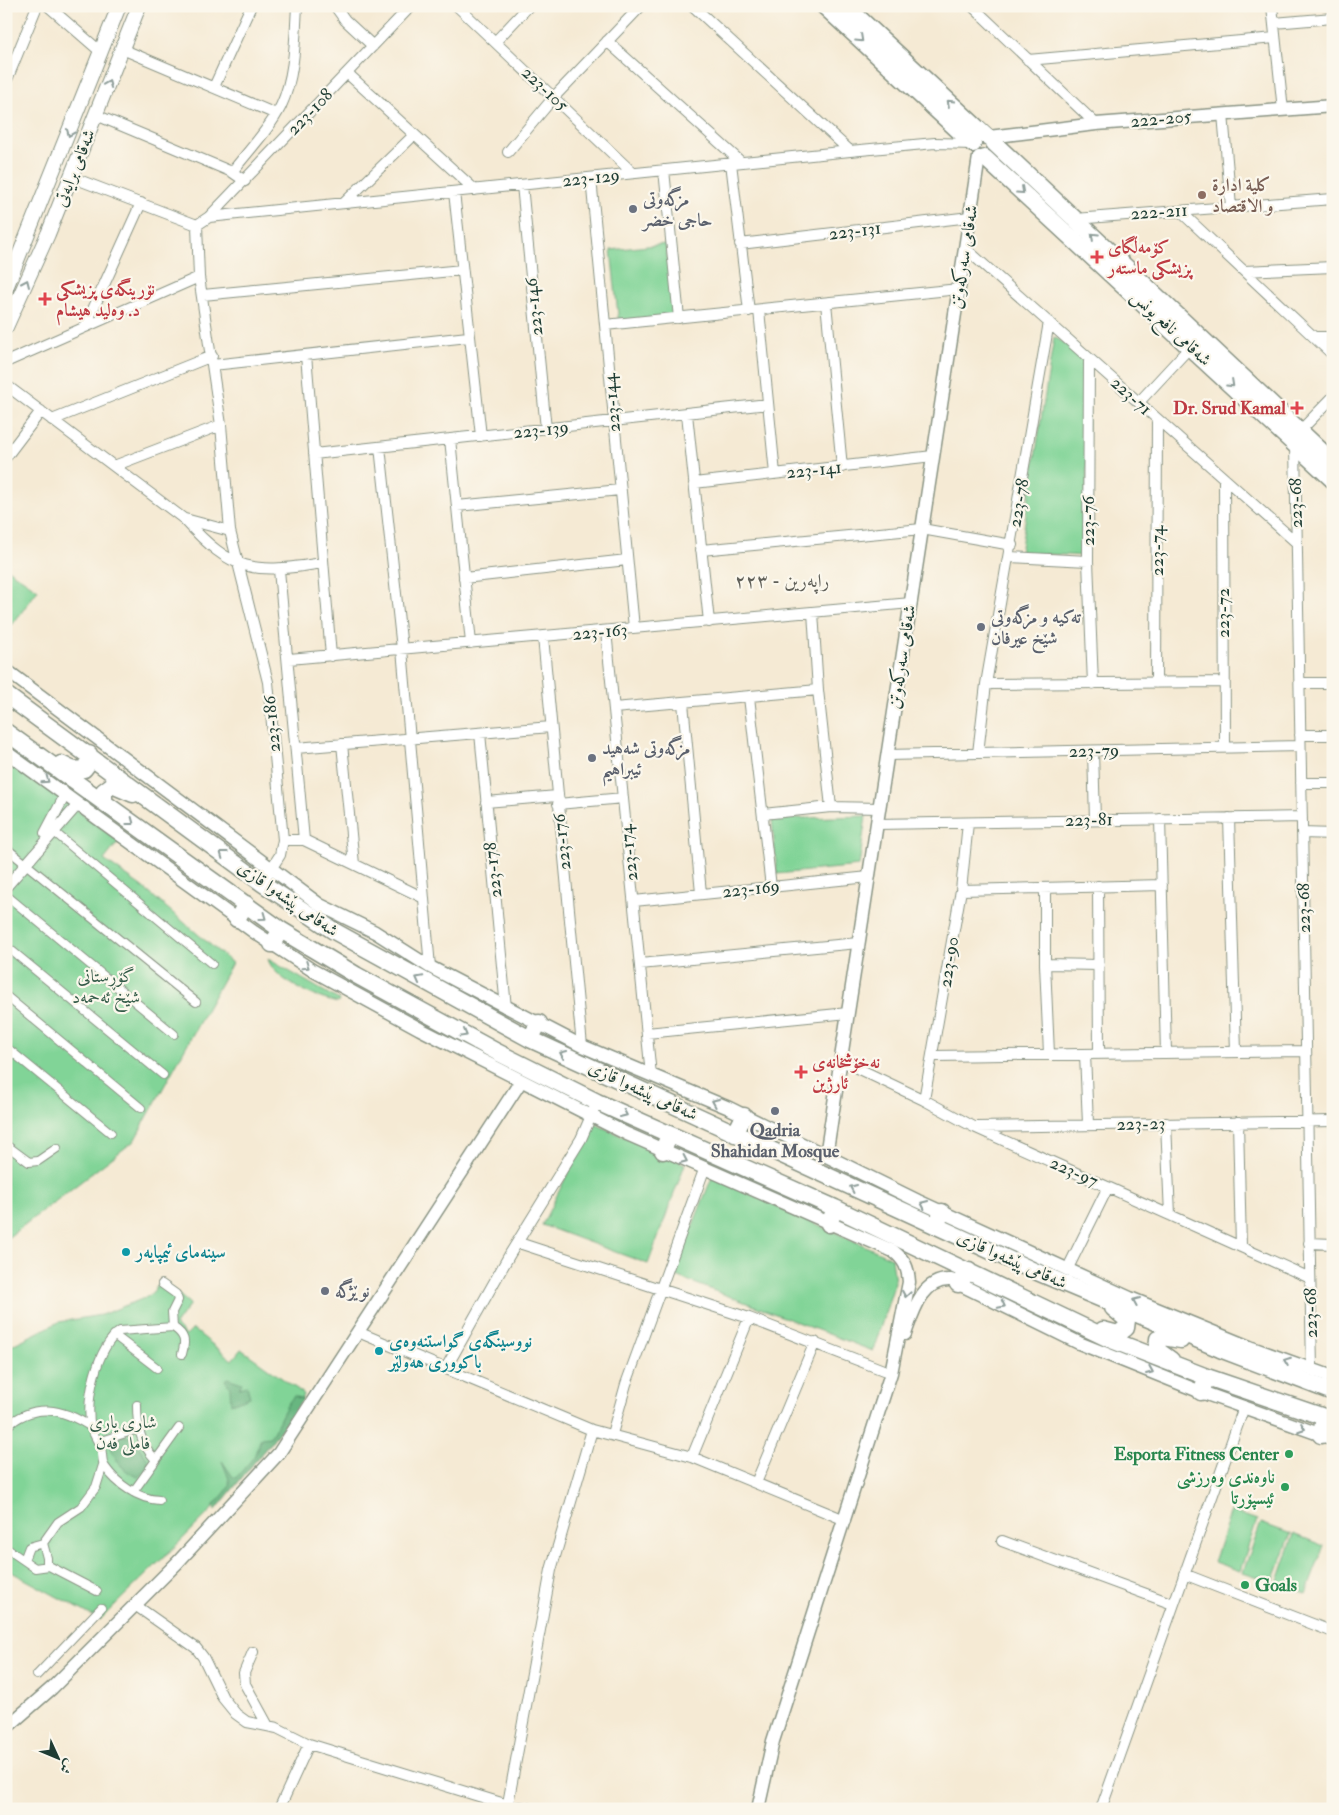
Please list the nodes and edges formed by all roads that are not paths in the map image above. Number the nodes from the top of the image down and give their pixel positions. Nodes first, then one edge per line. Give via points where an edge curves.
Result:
1 (37, 6) edge
2 (48, 6) edge
3 (119, 6) edge
4 (139, 6) edge
5 (251, 6) edge
6 (297, 6) edge
7 (335, 6) edge
8 (411, 6) edge
9 (457, 6) edge
10 (530, 6) edge
11 (641, 6) edge
12 (693, 6) edge
13 (824, 6) edge
14 (846, 6) edge
15 (972, 6) edge
16 (1272, 6) edge
17 (1333, 18) edge
18 (1274, 23) junction
19 (1275, 38) junction
20 (495, 42) junction
21 (607, 42) junction
22 (373, 46) junction
23 (122, 49) junction
24 (102, 53) junction
25 (1028, 60) junction
26 (10, 63) edge
27 (347, 72) junction
28 (6, 82) edge
29 (214, 87) junction
30 (554, 97) junction
31 (1333, 106) edge
32 (1283, 110) junction
33 (276, 114) junction
34 (1223, 114) junction
35 (96, 115) junction
36 (1096, 124) junction
37 (414, 135) junction
38 (984, 146) junction
39 (850, 151) junction
40 (508, 152) dead end
41 (736, 163) junction
42 (664, 170) junction
43 (232, 172) junction
44 (633, 173) junction
45 (71, 177) junction
46 (590, 178) junction
47 (244, 180) junction
48 (522, 185) junction
49 (475, 190) junction
50 (454, 192) junction
51 (1333, 199) edge
52 (141, 203) junction
53 (344, 203) junction
54 (1231, 207) junction
55 (1180, 211) junction
56 (209, 217) junction
57 (970, 217) junction
58 (1075, 219) junction
59 (197, 225) junction
60 (31, 228) junction
61 (48, 234) junction
62 (740, 244) junction
63 (965, 248) junction
64 (1333, 267) edge
65 (462, 270) junction
66 (1244, 271) junction
67 (199, 277) junction
68 (6, 288) edge
69 (959, 289) junction
70 (203, 295) junction
71 (826, 303) junction
72 (754, 310) junction
73 (679, 318) junction
74 (1049, 322) junction
75 (605, 325) junction
76 (85, 327) junction
77 (6, 328) edge
78 (468, 337) junction
79 (1333, 337) edge
80 (1314, 338) junction
81 (1191, 346) junction
82 (306, 355) junction
83 (1333, 355) edge
84 (1090, 358) junction
85 (212, 361) junction
86 (6, 362) edge
87 (6, 385) edge
88 (1333, 397) edge
89 (1139, 402) junction
90 (768, 404) junction
91 (41, 411) junction
92 (687, 414) junction
93 (1157, 419) junction
94 (52, 420) junction
95 (614, 422) junction
96 (221, 424) junction
97 (546, 429) junction
98 (481, 436) junction
99 (1298, 438) junction
100 (450, 439) junction
101 (380, 447) junction
102 (314, 454) junction
103 (933, 456) junction
104 (6, 457) edge
105 (1333, 462) edge
106 (114, 466) junction
107 (842, 467) junction
108 (775, 474) junction
109 (1224, 478) junction
110 (1333, 480) edge
111 (694, 483) junction
112 (620, 490) junction
113 (457, 506) junction
114 (184, 519) junction
115 (922, 529) junction
116 (230, 531) junction
117 (1297, 543) junction
118 (1012, 545) junction
119 (701, 550) junction
120 (1010, 557) junction
121 (627, 560) junction
122 (1088, 561) junction
123 (237, 564) junction
124 (323, 564) junction
125 (279, 570) junction
126 (464, 578) junction
127 (911, 603) junction
128 (813, 612) junction
129 (709, 622) junction
130 (634, 628) junction
131 (606, 631) junction
132 (543, 637) junction
133 (471, 643) junction
134 (402, 649) junction
135 (331, 656) junction
136 (289, 659) junction
137 (6, 670) edge
138 (1223, 682) junction
139 (1156, 683) junction
140 (1300, 683) junction
141 (1333, 683) edge
142 (986, 684) junction
143 (1093, 684) junction
144 (818, 690) junction
145 (6, 695) edge
146 (749, 698) junction
147 (683, 703) junction
148 (614, 708) junction
149 (551, 727) junction
150 (6, 732) edge
151 (480, 732) junction
152 (1333, 735) edge
153 (410, 738) junction
154 (1300, 741) junction
155 (342, 744) junction
156 (1225, 747) junction
157 (296, 748) junction
158 (1093, 751) junction
159 (6, 752) edge
160 (34, 752) junction
161 (978, 753) junction
162 (88, 754) junction
163 (887, 755) junction
164 (1301, 783) junction
165 (1333, 783) edge
166 (63, 791) junction
167 (623, 798) junction
168 (558, 800) junction
169 (104, 802) junction
170 (486, 802) junction
171 (85, 807) junction
172 (831, 807) junction
173 (879, 808) junction
174 (166, 811) junction
175 (762, 814) junction
176 (1302, 817) junction
177 (1229, 818) junction
178 (1160, 819) junction
179 (1095, 820) junction
180 (968, 823) junction
181 (877, 824) junction
182 (53, 831) junction
183 (1302, 833) junction
184 (1333, 834) edge
185 (283, 840) junction
186 (304, 840) junction
187 (6, 848) edge
188 (26, 863) junction
189 (354, 864) junction
190 (267, 877) junction
191 (869, 877) junction
192 (1162, 885) junction
193 (1098, 886) junction
194 (6, 887) edge
195 (771, 887) junction
196 (1045, 888) junction
197 (961, 890) junction
198 (702, 894) junction
199 (6, 895) edge
200 (424, 898) junction
201 (634, 902) junction
202 (246, 904) junction
203 (237, 919) junction
204 (282, 930) junction
205 (858, 943) junction
206 (272, 944) junction
207 (6, 946) edge
208 (212, 964) dead end
209 (640, 964) junction
210 (1045, 964) junction
211 (1099, 965) junction
212 (430, 967) junction
213 (6, 996) edge
214 (196, 1002) dead end
215 (506, 1008) junction
216 (848, 1013) junction
217 (539, 1023) junction
218 (647, 1033) junction
219 (174, 1034) dead end
220 (530, 1039) junction
221 (582, 1046) junction
222 (6, 1047) edge
223 (1306, 1051) junction
224 (1236, 1052) junction
225 (1166, 1053) junction
226 (1049, 1054) junction
227 (1084, 1054) junction
228 (1099, 1054) junction
229 (933, 1056) junction
230 (493, 1059) junction
231 (840, 1060) junction
232 (163, 1075) dead end
233 (651, 1075) junction
234 (521, 1081) junction
235 (924, 1100) junction
236 (141, 1108) dead end
237 (594, 1109) junction
238 (744, 1116) junction
239 (1307, 1121) junction
240 (1238, 1122) junction
241 (1333, 1122) edge
242 (1166, 1123) junction
243 (1088, 1124) junction
244 (974, 1127) junction
245 (112, 1132) dead end
246 (669, 1134) junction
247 (734, 1134) junction
248 (6, 1145) edge
249 (57, 1148) dead end
250 (663, 1151) junction
251 (826, 1156) junction
252 (704, 1170) junction
253 (1108, 1187) junction
254 (835, 1208) junction
255 (1170, 1215) junction
256 (939, 1219) junction
257 (828, 1224) junction
258 (518, 1243) junction
259 (1310, 1243) junction
260 (1333, 1244) edge
261 (1242, 1247) junction
262 (1067, 1270) junction
263 (969, 1271) junction
264 (1310, 1278) junction
265 (162, 1284) dead end
266 (958, 1284) junction
267 (660, 1290) junction
268 (1083, 1292) junction
269 (1056, 1315) junction
270 (748, 1318) junction
271 (172, 1327) junction
272 (358, 1332) junction
273 (114, 1335) junction
274 (815, 1342) junction
275 (1220, 1349) junction
276 (182, 1354) dead end
277 (157, 1368) dead end
278 (446, 1368) junction
279 (892, 1369) junction
280 (1312, 1370) junction
281 (1333, 1377) edge
282 (1201, 1380) junction
283 (1333, 1392) edge
284 (137, 1405) dead end
285 (1244, 1407) junction
286 (1329, 1418) edge
287 (6, 1427) edge
288 (91, 1427) junction
289 (179, 1428) dead end
290 (138, 1429) junction
291 (592, 1430) junction
292 (612, 1434) junction
293 (1327, 1437) edge
294 (98, 1442) junction
295 (692, 1457) junction
296 (155, 1459) junction
297 (103, 1465) junction
298 (756, 1483) junction
299 (133, 1492) junction
300 (159, 1500) dead end
301 (845, 1520) junction
302 (1002, 1542) dead end
303 (43, 1543) junction
304 (6, 1548) edge
305 (24, 1560) junction
306 (47, 1566) junction
307 (1184, 1574) junction
308 (97, 1591) dead end
309 (1173, 1604) junction
310 (135, 1605) junction
311 (101, 1608) dead end
312 (1333, 1632) edge
313 (253, 1652) dead end
314 (37, 1675) dead end
315 (268, 1726) junction
316 (6, 1728) edge
317 (309, 1744) junction
318 (508, 1807) edge
319 (279, 1809) edge
320 (530, 1809) edge
321 (758, 1809) edge
322 (1101, 1809) edge

1 - 26 street
2 - 24 street
3 - 24 main road, شەقامی برایەتی
4 - 23 main road, شەقامی برایەتی
5 - 29 street
6 - 33 street via 290,76
7 - 22 street
8 - 22 street, 223-108
9 - 20 street, 223-105
10 - 20 street
11 - 21 street
12 - 39 street
13 -> 38 main road, شەقامی نافع یونس
38 -> 14 main road, شەقامی نافع یونس
15 - 25 street
16 - 18 street
17 - 18 street
18 - 19 street
19 - 25 street
19 - 32 street
20 - 30 street, 223-105
21 - 30 street
21 - 41 street
22 - 27 street, 223-108
23 - 29 street
35 -> 23 main road, شەقامی برایەتی
24 -> 60 main road, شەقامی برایەتی
25 - 36 street
26 - 28 street
27 - 37 street
27 - 47 street, 223-108
29 - 33 street
30 - 40 street
30 - 44 street, 223-105
31 - 32 street, 222-205
32 - 34 street, 222-205
33 - 43 street
34 - 36 street, 222-205
34 - 54 street
35 - 43 street
35 - 45 main road, شەقامی برایەتی
36 - 38 street, 222-205
37 - 49 street
37 - 53 street
38 - 39 street, 223-129 via 934,143
38 - 57 street, شەقامی سەرکەوتن
38 - 58 main road, شەقامی نافع یونس
38 -> 81 main road, شەقامی نافع یونس
39 - 41 street, 223-129
41 - 42 street, 223-129
41 - 62 street
42 - 44 street, 223-129
42 - 73 street
43 - 47 street
44 - 46 street, 223-129
45 - 52 street
45 - 61 main road, شەقامی برایەتی
46 - 48 street, 223-129
46 - 75 street, 223-144
47 - 56 street, 223-108
48 - 49 street, 223-129
48 - 97 street, 223-146
49 - 50 street, 223-129
50 - 53 street, 223-129
50 - 65 street
51 - 54 street, 222-211
52 - 59 street
52 - 76 street
53 - 56 street, 223-129
54 - 55 street, 222-211
55 - 58 street, 222-211
55 - 66 street
56 - 59 street
57 - 62 street, 223-131
57 - 63 street, شەقامی سەرکەوتن
99 -> 58 main road, شەقامی نافع یونس
59 - 67 street, 223-186
60 - 61 main road
60 - 68 main road, شەقامی برایەتی
77 -> 61 main road, شەقامی برایەتی
62 - 72 street
63 - 69 street, شەقامی سەرکەوتن
63 - 74 street, 223-71
64 - 66 street
65 - 70 street
65 - 78 street
66 - 80 street
67 - 70 street, 223-186
67 - 76 street
69 - 71 street
69 - 103 street, شەقامی سەرکەوتن
70 - 85 street, 223-186
71 - 72 street
71 - 107 street
72 - 73 street
72 - 90 street
73 - 75 street
74 - 84 street, 223-71
74 - 118 street, 223-78
75 - 95 street, 223-144
76 - 86 street
78 - 82 street
78 - 98 street
79 - 80 street
80 - 83 street
81 - 89 street
81 -> 99 main road, شەقامی نافع یونس
82 - 85 street
82 - 102 street
84 - 89 street, 223-71
84 - 122 street, 223-76
85 - 94 street
85 - 96 street, 223-186
87 - 91 street
88 - 99 street
89 - 93 street, 223-71
90 - 92 street, 223-139
90 - 108 street
91 - 94 street
91 - 104 street
92 - 95 street, 223-139
92 - 111 street
93 - 109 street, 223-71
93 - 139 street, 223-74
94 - 106 street
95 - 97 street, 223-139
95 - 112 street, 223-144
96 - 106 street
96 - 116 street, 223-186
97 - 98 street, 223-139
98 - 100 street, 223-139
99 - 105 main road, شەقامی نافع یونس
99 - 110 main road, شەقامی نافع یونس
99 - 117 street, 223-68
100 - 101 street, 223-139
100 - 113 street
101 - 102 street, 223-139
101 - 134 street
102 - 124 street
103 - 107 street, 223-141
103 - 115 street, شەقامی سەرکەوتن
106 - 114 street
107 - 108 street, 223-141
108 - 111 street, 223-141
109 - 117 street, 223-71
109 - 138 street, 223-72
111 - 119 street
112 - 113 street
112 - 121 street, 223-144
113 - 126 street
114 - 116 street
114 - 123 street via 208,545
115 - 118 street
115 - 119 street
115 - 127 street, شەقامی سەرکەوتن
116 - 123 street, 223-186
117 - 140 street, 223-68
118 - 120 street, 223-78
119 - 129 street
120 - 122 street
120 - 142 street, 223-78
121 - 126 street
121 - 130 street, 223-144
122 - 143 street, 223-76
123 - 125 street
123 - 185 street, 223-186 via 268,682
124 - 125 street
124 - 135 street
125 - 136 street
126 - 133 street
127 - 128 street, 223-163
127 - 163 street, شەقامی سەرکەوتن
128 - 129 street, 223-163
128 - 144 street
129 - 130 street, 223-163
130 - 131 street, 223-163
131 - 132 street, 223-163
131 - 148 street, 223-174
132 - 133 street, 223-163
132 - 149 street, 223-176
133 - 134 street, 223-163
134 - 135 street, 223-163
134 - 153 street
135 - 136 street, 223-163
136 - 157 street
137 - 190 street
138 - 139 street
138 - 156 street, 223-72
139 - 143 street
140 - 141 street
140 - 154 street, 223-68
142 - 143 street
142 - 161 street, 223-78
144 - 146 street
144 - 172 street
145 - 162 main road, شەقامی پێشەوا قازی
146 - 147 street
146 - 175 street
147 - 148 street
147 - 198 street
148 - 167 street, 223-174
149 - 151 street
149 - 168 street, 223-176
150 - 160 main road, شەقامی پێشەوا قازی
151 - 153 street
151 - 170 street, 223-178
152 - 154 street
153 - 155 street
153 - 200 street
154 - 156 street, 223-79
154 - 164 street, 223-68
155 - 157 street
155 - 189 street
156 - 158 street, 223-79
157 - 186 street
158 - 161 street, 223-79
158 - 179 street
159 -> 166 street
160 - 162 main road via 80,771 87,765
160 - 169 main road, شەقامی پێشەوا قازی
161 - 163 street, 223-79
162 - 174 main road, شەقامی پێشەوا قازی
163 - 173 street, شەقامی سەرکەوتن
164 - 165 street
164 - 176 street, 223-68
166 - 171 street
166 - 188 street via 63,799 51,823
167 - 168 street
167 - 201 street, 223-174
168 - 170 street
168 - 221 street, 223-176
169 - 174 main road via 104,790 112,785
169 -> 202 main road, شەقامی پێشەوا قازی
170 - 215 street, 223-178
171 - 182 street via 75,808
171 - 203 street
172 - 173 street
172 - 175 street
173 - 181 street, شەقامی سەرکەوتن
190 -> 174 main road, شەقامی پێشەوا قازی
175 - 195 street
176 - 177 street, 223-81
176 - 183 street, 223-68
177 - 178 street, 223-81
177 - 224 street
178 - 179 street, 223-81
178 - 192 street
179 - 180 street, 223-81
180 - 181 street, 223-81
180 - 197 street, 223-90
181 - 191 street, شەقامی سەرکەوتن
182 - 188 street
182 - 208 street
183 - 184 street
183 - 223 street, 223-68
185 - 186 street
185 - 190 street, 223-186 via 280,856
186 - 189 street
187 - 188 street
188 - 194 street
188 - 214 street
189 - 200 street
190 - 212 street via 374,932
220 -> 190 main road, شەقامی پێشەوا قازی via 368,952
191 - 195 street, 223-169
191 - 205 street, شەقامی سەرکەوتن
192 - 193 street
192 - 225 street
193 - 196 street
193 - 211 street
195 - 198 street, 223-169
196 - 197 street
196 - 210 street
197 - 229 street, 223-90
198 - 201 street, 223-169
199 - 219 street
200 - 212 street
201 - 209 street, 223-174
202 - 203 main road
202 -> 204 main road, شەقامی پێشەوا قازی
203 - 206 street
204 - 206 main road
204 -> 230 main road, شەقامی پێشەوا قازی
205 - 209 street
205 - 216 street, شەقامی سەرکەوتن
206 -> 230 street via 350,992
207 - 232 street
209 - 218 street, 223-174
210 - 211 street
210 - 226 street
211 - 228 street
212 - 215 street
213 - 236 street
215 - 217 street
216 - 218 street
216 - 231 street, شەقامی سەرکەوتن
217 - 220 main road
217 - 221 street
218 - 233 street, 223-174
247 -> 220 main road, شەقامی پێشەوا قازی
221 - 233 street
222 - 245 street
223 - 224 street
223 - 239 street, 223-68
224 - 225 street
225 - 228 street
226 - 227 street
226 - 229 street
227 - 228 street
227 - 243 street
229 - 235 street, 223-90
230 - 234 street
230 - 237 main road, شەقامی پێشەوا قازی
231 - 235 street, 223-97
231 - 251 street, شەقامی سەرکەوتن
238 -> 233 street
234 - 237 street
234 - 272 street
235 - 244 street, 223-97
237 -> 246 main road, شەقامی پێشەوا قازی
237 - 250 street
237 - 258 street via 581,1139
238 - 247 main road
238 - 251 street
239 - 240 street, 223-23
239 - 241 street, 223-23
239 - 259 street, 223-68
240 - 242 street, 223-23
240 - 261 street
242 - 243 street, 223-23
242 - 255 street
243 - 244 street, 223-23
244 - 253 street, 223-97
246 - 250 main road
246 - 254 main road, شەقامی پێشەوا قازی
256 -> 247 main road, شەقامی پێشەوا قازی
248 - 249 street via 29,1162 38,1161
250 -> 252 street
256 -> 251 street
252 - 257 street
252 - 267 street
253 - 255 street, 223-97
253 - 262 street
254 - 257 main road
254 - 263 main road, شەقامی پێشەوا قازی
255 - 261 street, 223-97
256 - 262 street
256 - 268 main road, شەقامی پێشەوا قازی
257 -> 279 street via 894,1251 907,1267 909,1282
258 - 267 street
258 - 278 street
259 - 260 street
259 - 264 street, 223-68
261 - 264 street, 223-97
280 -> 262 street via 1185,1321
263 - 266 main road
263 - 269 main road, شەقامی پێشەوا قازی
264 - 280 street, 223-68
265 - 271 street via 176,1294 178,1300 172,1312
266 - 279 street via 941,1280 923,1294
266 -> 282 street via 1057,1333
267 - 270 street
267 - 292 street via 626,1384
268 - 269 main road via 1123,1316 1128,1323 1124,1331 1114,1333
268 - 275 main road, شەقامی پێشەوا قازی
269 - 282 main road, شەقامی پێشەوا قازی
270 - 274 street
270 - 295 street
271 - 273 street via 120,1331
271 - 276 street via 186,1342
272 - 278 street
272 - 310 street via 280,1453
273 - 277 street
273 - 288 street via 104,1348 95,1376 90,1398
274 - 279 street
274 - 298 street
275 - 282 main road via 1171,1337 1158,1339 1159,1353
275 - 283 main road, شەقامی پێشەوا قازی
278 - 291 street
279 - 301 street
280 - 281 street
282 - 285 street
282 - 286 main road, شەقامی پێشەوا قازی
284 - 290 street
285 -> 293 street
285 - 307 street
286 - 293 main road
287 - 288 street via 20,1415 51,1410 69,1414
288 - 294 street
289 - 296 street
290 - 294 street
290 - 296 street via 145,1448
291 - 292 street
291 - 318 street via 552,1570
292 - 295 street
294 - 297 street
295 - 298 street
296 - 299 street
297 - 299 street via 117,1481
297 - 303 street via 96,1487 81,1507 58,1522
298 - 301 street
299 - 300 street via 146,1499
301 - 321 street via 773,1741
302 - 309 street
303 - 305 street via 29,1548
303 - 306 street
304 - 305 street
305 - 306 street via 35,1568
306 - 308 street
307 - 309 street
307 - 312 street
309 - 322 street
310 - 315 street via 196,1648 223,1698 236,1714 247,1722
310 - 316 street via 52,1688
311 - 314 street
313 - 315 street via 244,1672 245,1684
315 - 317 street
317 - 318 street
317 - 319 street
318 - 320 street

